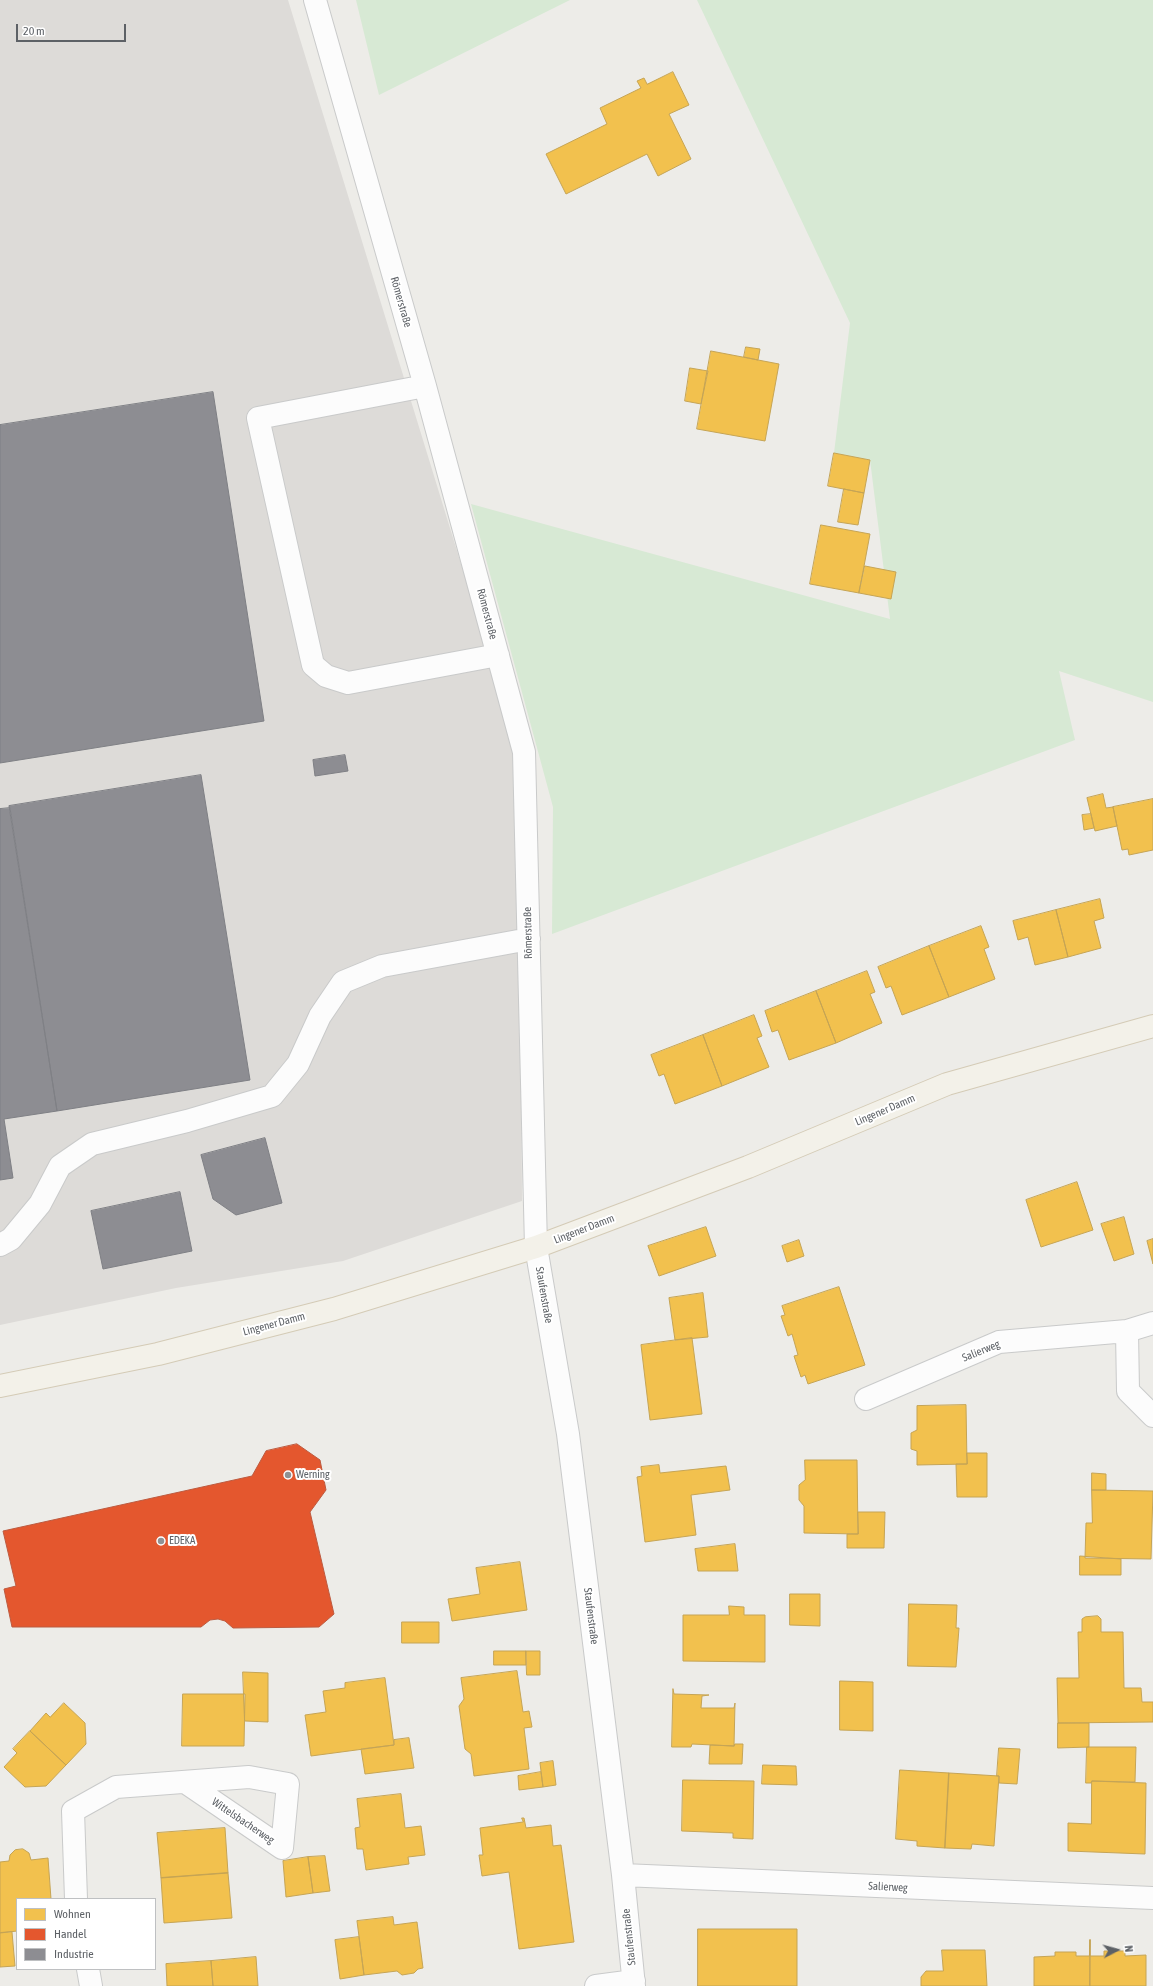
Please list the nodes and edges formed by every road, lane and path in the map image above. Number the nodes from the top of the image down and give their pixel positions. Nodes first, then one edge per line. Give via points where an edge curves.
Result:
1 (315, 0) edge
2 (425, 386) junction
3 (498, 655) junction
4 (529, 939) junction
5 (1153, 1026) edge
6 (0, 1245) edge
7 (536, 1247) junction
8 (1153, 1323) edge
9 (1127, 1331) junction
10 (0, 1386) edge
11 (866, 1399) dead end
12 (1153, 1416) edge
13 (185, 1782) junction
14 (623, 1875) junction
15 (76, 1898) edge
16 (1153, 1898) edge
17 (88, 1970) edge
18 (634, 1984) edge
19 (91, 1986) edge
20 (596, 1986) edge

1 - 2 street, Römerstraße
2 - 3 street, Römerstraße
2 - 3 street via 258,418 313,665 326,676 348,682
3 - 4 street, Römerstraße via 524,752
4 - 6 street via 382,966 344,982 320,1016 298,1064 272,1096 187,1121 92,1144 60,1166 40,1204 11,1239
4 - 7 street, Römerstraße
5 - 7 main road, Lingener Damm via 947,1084 748,1167
7 - 10 main road, Lingener Damm via 326,1311 158,1354
7 - 14 street, Staufenstraße via 568,1434
8 - 9 street, Salierweg
9 - 11 street, Salierweg via 999,1342
9 - 12 street via 1128,1391
13 - 13 street, Wittelsbacherweg via 249,1777 288,1784 282,1848
13 - 15 street, Wittelsbacherweg via 116,1787 73,1811
14 - 16 street, Salierweg
14 - 18 street, Staufenstraße
17 - 19 street
18 - 20 street

